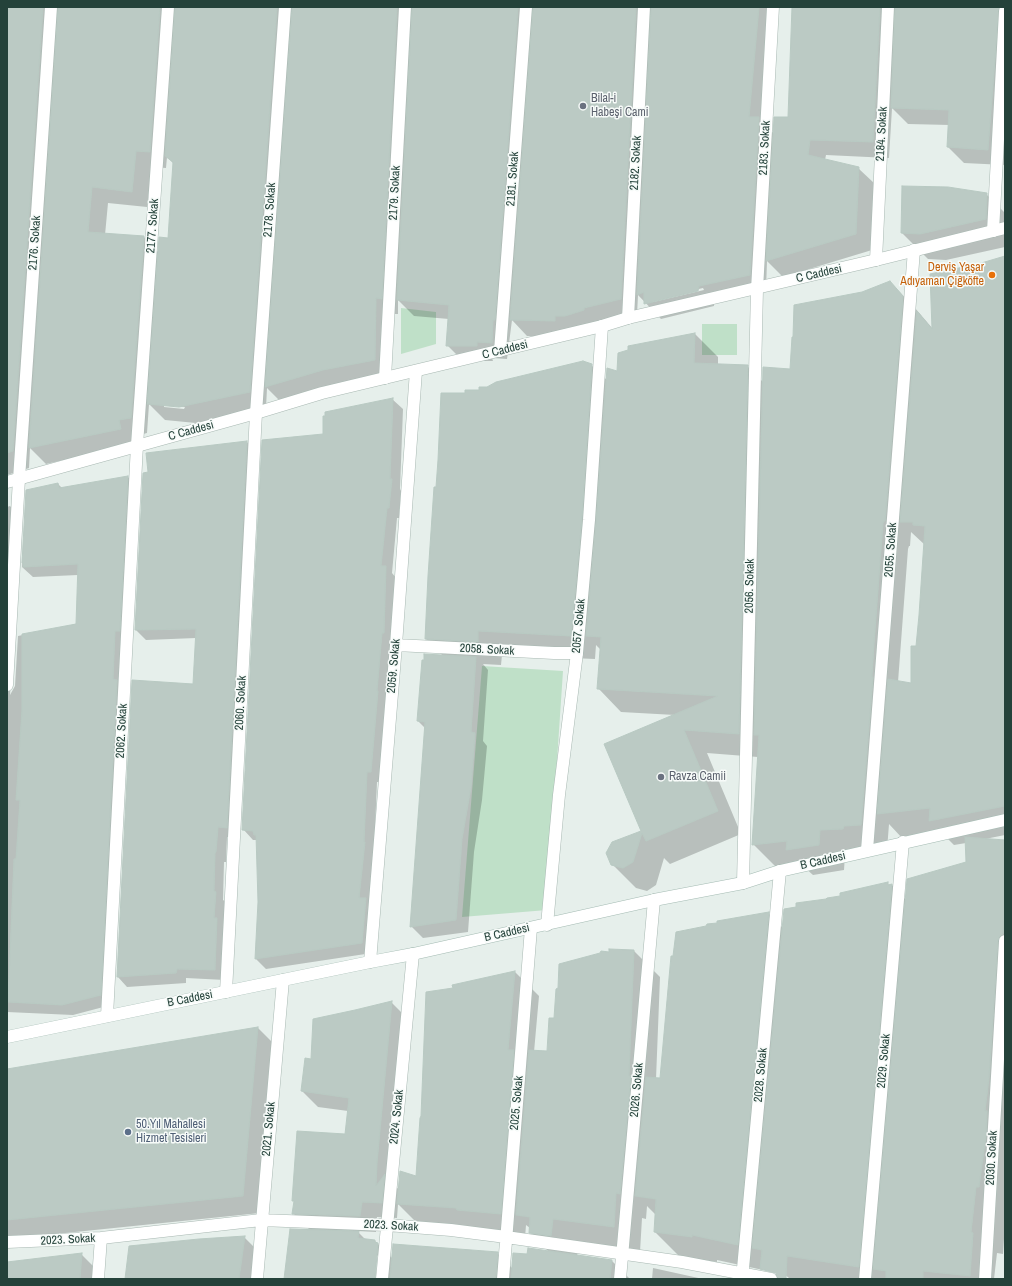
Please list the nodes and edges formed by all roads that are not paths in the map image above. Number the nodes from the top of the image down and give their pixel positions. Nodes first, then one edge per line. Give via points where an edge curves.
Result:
1 (51, 7) edge
2 (168, 7) edge
3 (285, 7) edge
4 (405, 7) edge
5 (526, 7) edge
6 (644, 7) edge
7 (773, 7) edge
8 (888, 7) edge
9 (1005, 11) edge
10 (1005, 228) edge
11 (993, 231) junction
12 (914, 250) junction
13 (876, 260) junction
14 (757, 289) junction
15 (628, 318) junction
16 (602, 326) junction
17 (500, 351) junction
18 (416, 371) junction
19 (385, 378) junction
20 (256, 413) junction
21 (137, 445) junction
22 (19, 479) junction
23 (7, 482) edge
24 (396, 645) junction
25 (577, 653) junction
26 (7, 684) edge
27 (1005, 820) edge
28 (903, 842) junction
29 (867, 850) junction
30 (780, 871) junction
31 (743, 883) junction
32 (654, 900) junction
33 (547, 925) junction
34 (532, 928) junction
35 (1005, 940) edge
36 (413, 954) junction
37 (370, 962) junction
38 (283, 980) junction
39 (226, 992) junction
40 (107, 1016) junction
41 (7, 1037) edge
42 (261, 1220) junction
43 (387, 1225) junction
44 (506, 1237) junction
45 (101, 1238) junction
46 (7, 1242) edge
47 (622, 1254) junction
48 (742, 1276) edge
49 (98, 1279) edge
50 (257, 1279) edge
51 (382, 1279) edge
52 (503, 1279) edge
53 (620, 1279) edge
54 (771, 1279) edge
55 (865, 1279) edge
56 (985, 1279) edge

1 - 22 street, 2176. Sokak
2 - 21 street, 2177. Sokak
3 - 20 street, 2178. Sokak
4 - 19 street, 2179. Sokak
5 - 17 street, 2181. Sokak
6 - 15 street, 2182. Sokak
7 - 14 street, 2183. Sokak
8 - 13 street, 2184. Sokak
9 - 11 street
10 - 11 street, C Caddesi
11 - 12 street, C Caddesi
12 - 13 street, C Caddesi
12 - 29 street, 2055. Sokak
13 - 14 street, C Caddesi
14 - 15 street, C Caddesi
14 - 31 street, 2056. Sokak
15 - 16 street, C Caddesi
16 - 17 street, C Caddesi
16 - 25 street, 2057. Sokak
17 - 18 street, C Caddesi
18 - 19 street, C Caddesi
18 - 24 street, 2059. Sokak
19 - 20 street, C Caddesi
20 - 21 street, C Caddesi
20 - 39 street, 2060. Sokak
21 - 22 street, C Caddesi
21 - 40 street, 2062. Sokak
22 - 23 street, C Caddesi
22 - 26 street, 2176. Sokak
24 - 25 street, 2058. Sokak
24 - 37 street, 2059. Sokak
25 - 33 street, 2057. Sokak via 559,795
27 - 28 street, B Caddesi
28 - 29 street, B Caddesi
28 - 55 street, 2029. Sokak
29 - 30 street, B Caddesi
30 - 31 street, B Caddesi
30 - 48 street, 2028. Sokak
31 - 32 street, B Caddesi
32 - 33 street, B Caddesi
32 - 47 street, 2026. Sokak
33 - 34 street, B Caddesi
34 - 36 street, B Caddesi
34 - 44 street, 2025. Sokak
35 - 56 street, 2030. Sokak
36 - 37 street, B Caddesi
36 - 43 street, 2024. Sokak
37 - 38 street, B Caddesi
38 - 39 street, B Caddesi
38 - 42 street, 2021. Sokak
39 - 40 street, B Caddesi
40 - 41 street, B Caddesi
42 - 43 street, 2023. Sokak
42 - 45 street, 2023. Sokak
42 - 50 street, 2021. Sokak
43 - 44 street, 2023. Sokak
43 - 51 street, 2024. Sokak
44 - 47 street, 2023. Sokak
44 - 52 street, 2025. Sokak
45 - 46 street, 2023. Sokak
45 - 49 street
47 - 48 street, 2023. Sokak via 682,1262
47 - 53 street, 2026. Sokak
48 - 54 street, 2023. Sokak

